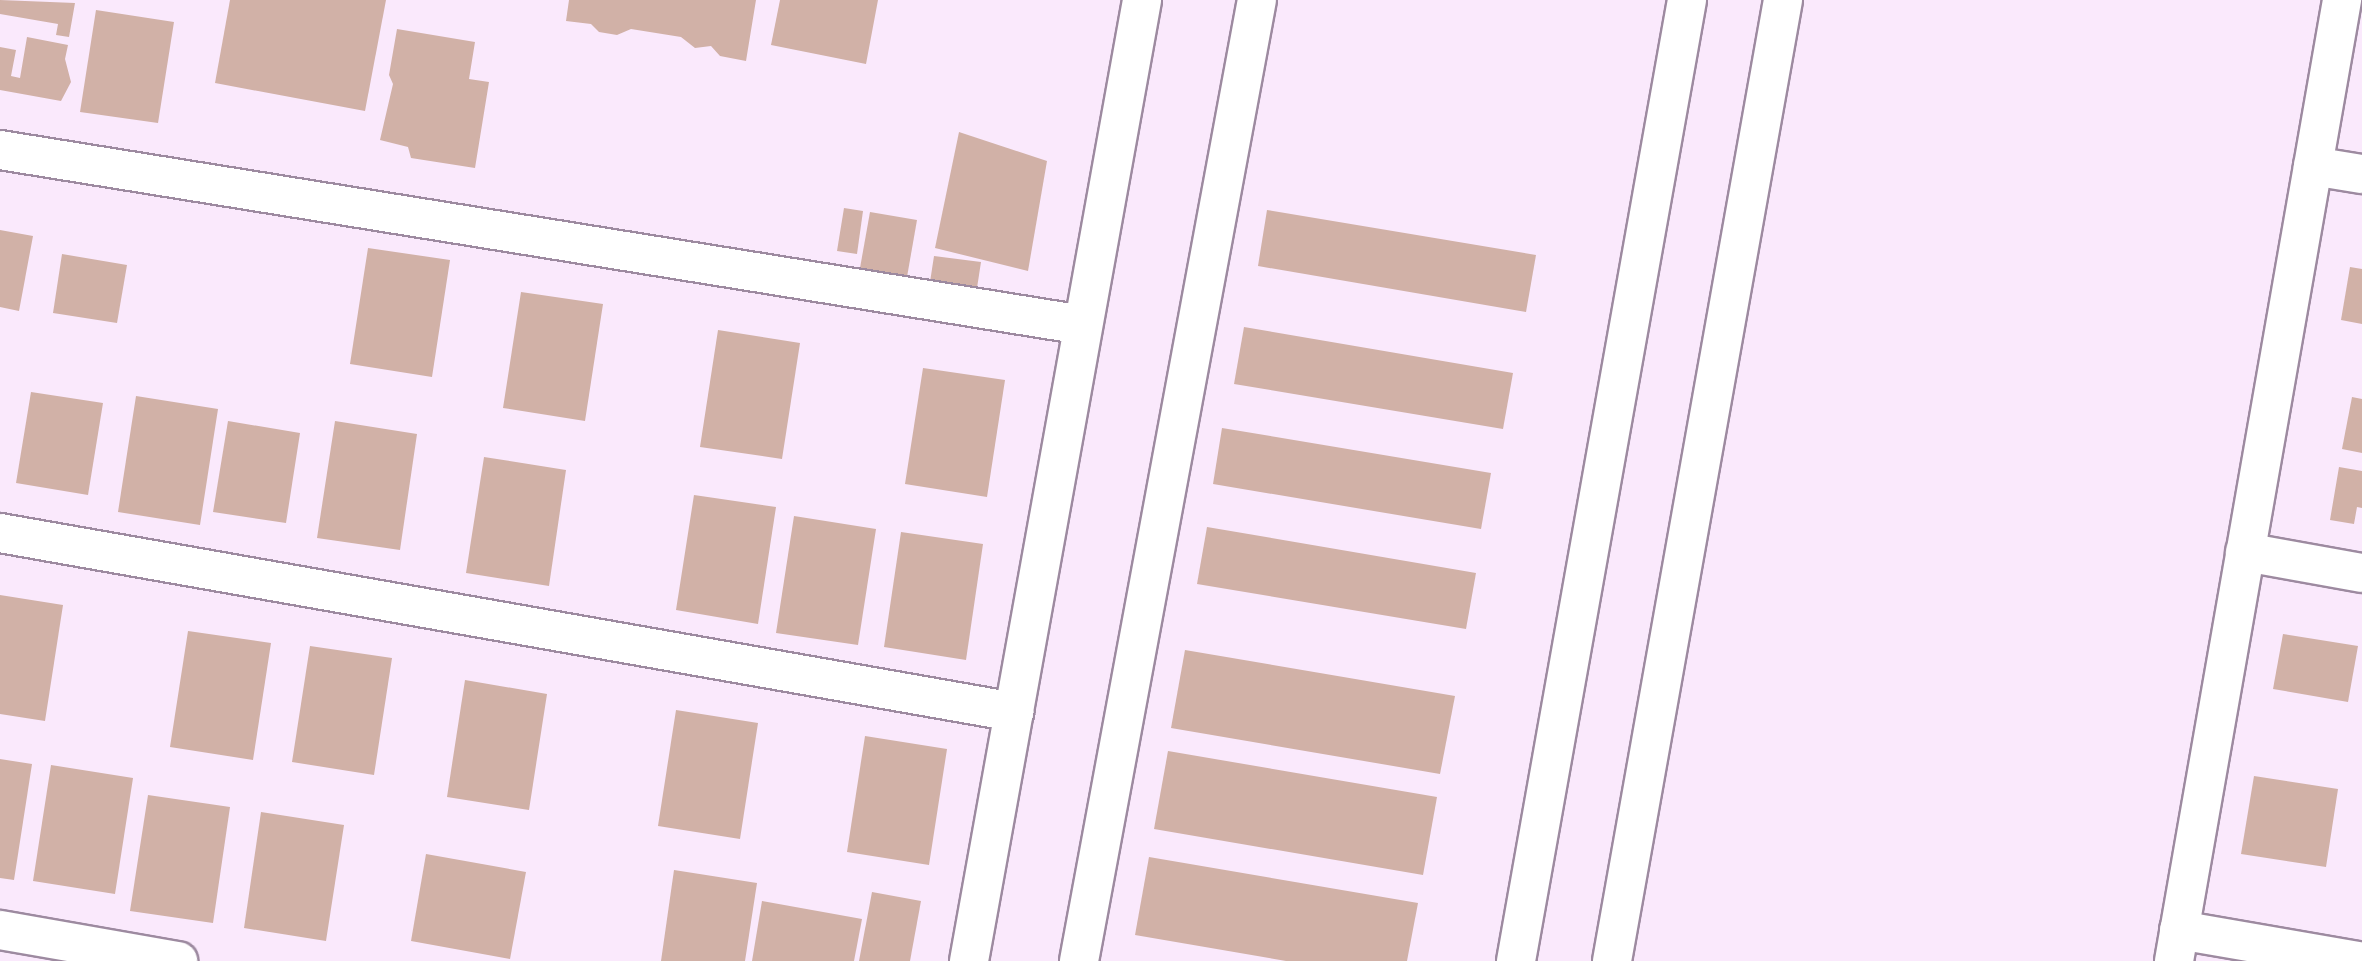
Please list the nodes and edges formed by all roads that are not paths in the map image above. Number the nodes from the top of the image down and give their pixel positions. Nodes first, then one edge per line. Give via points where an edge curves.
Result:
1 (1142, 0) edge
2 (1257, 0) edge
3 (1687, 0) edge
4 (1783, 0) edge
5 (2342, 0) edge
6 (0, 150) edge
7 (2313, 166) junction
8 (2362, 174) edge
9 (1083, 326) junction
10 (0, 533) edge
11 (2245, 552) junction
12 (2362, 573) edge
13 (1014, 712) junction
14 (0, 930) edge
15 (2176, 945) edge
16 (178, 961) edge
17 (969, 961) edge
18 (1079, 961) edge
19 (1517, 961) edge
20 (1612, 961) edge
21 (2359, 961) edge

1 - 9 street
2 - 18 street
3 - 19 street
4 - 20 street
5 - 7 street
6 - 9 street
7 - 8 street
7 - 11 street
9 - 13 street
10 - 13 street
11 - 12 street
11 - 15 street
13 - 17 street
14 - 16 street
15 - 21 street

